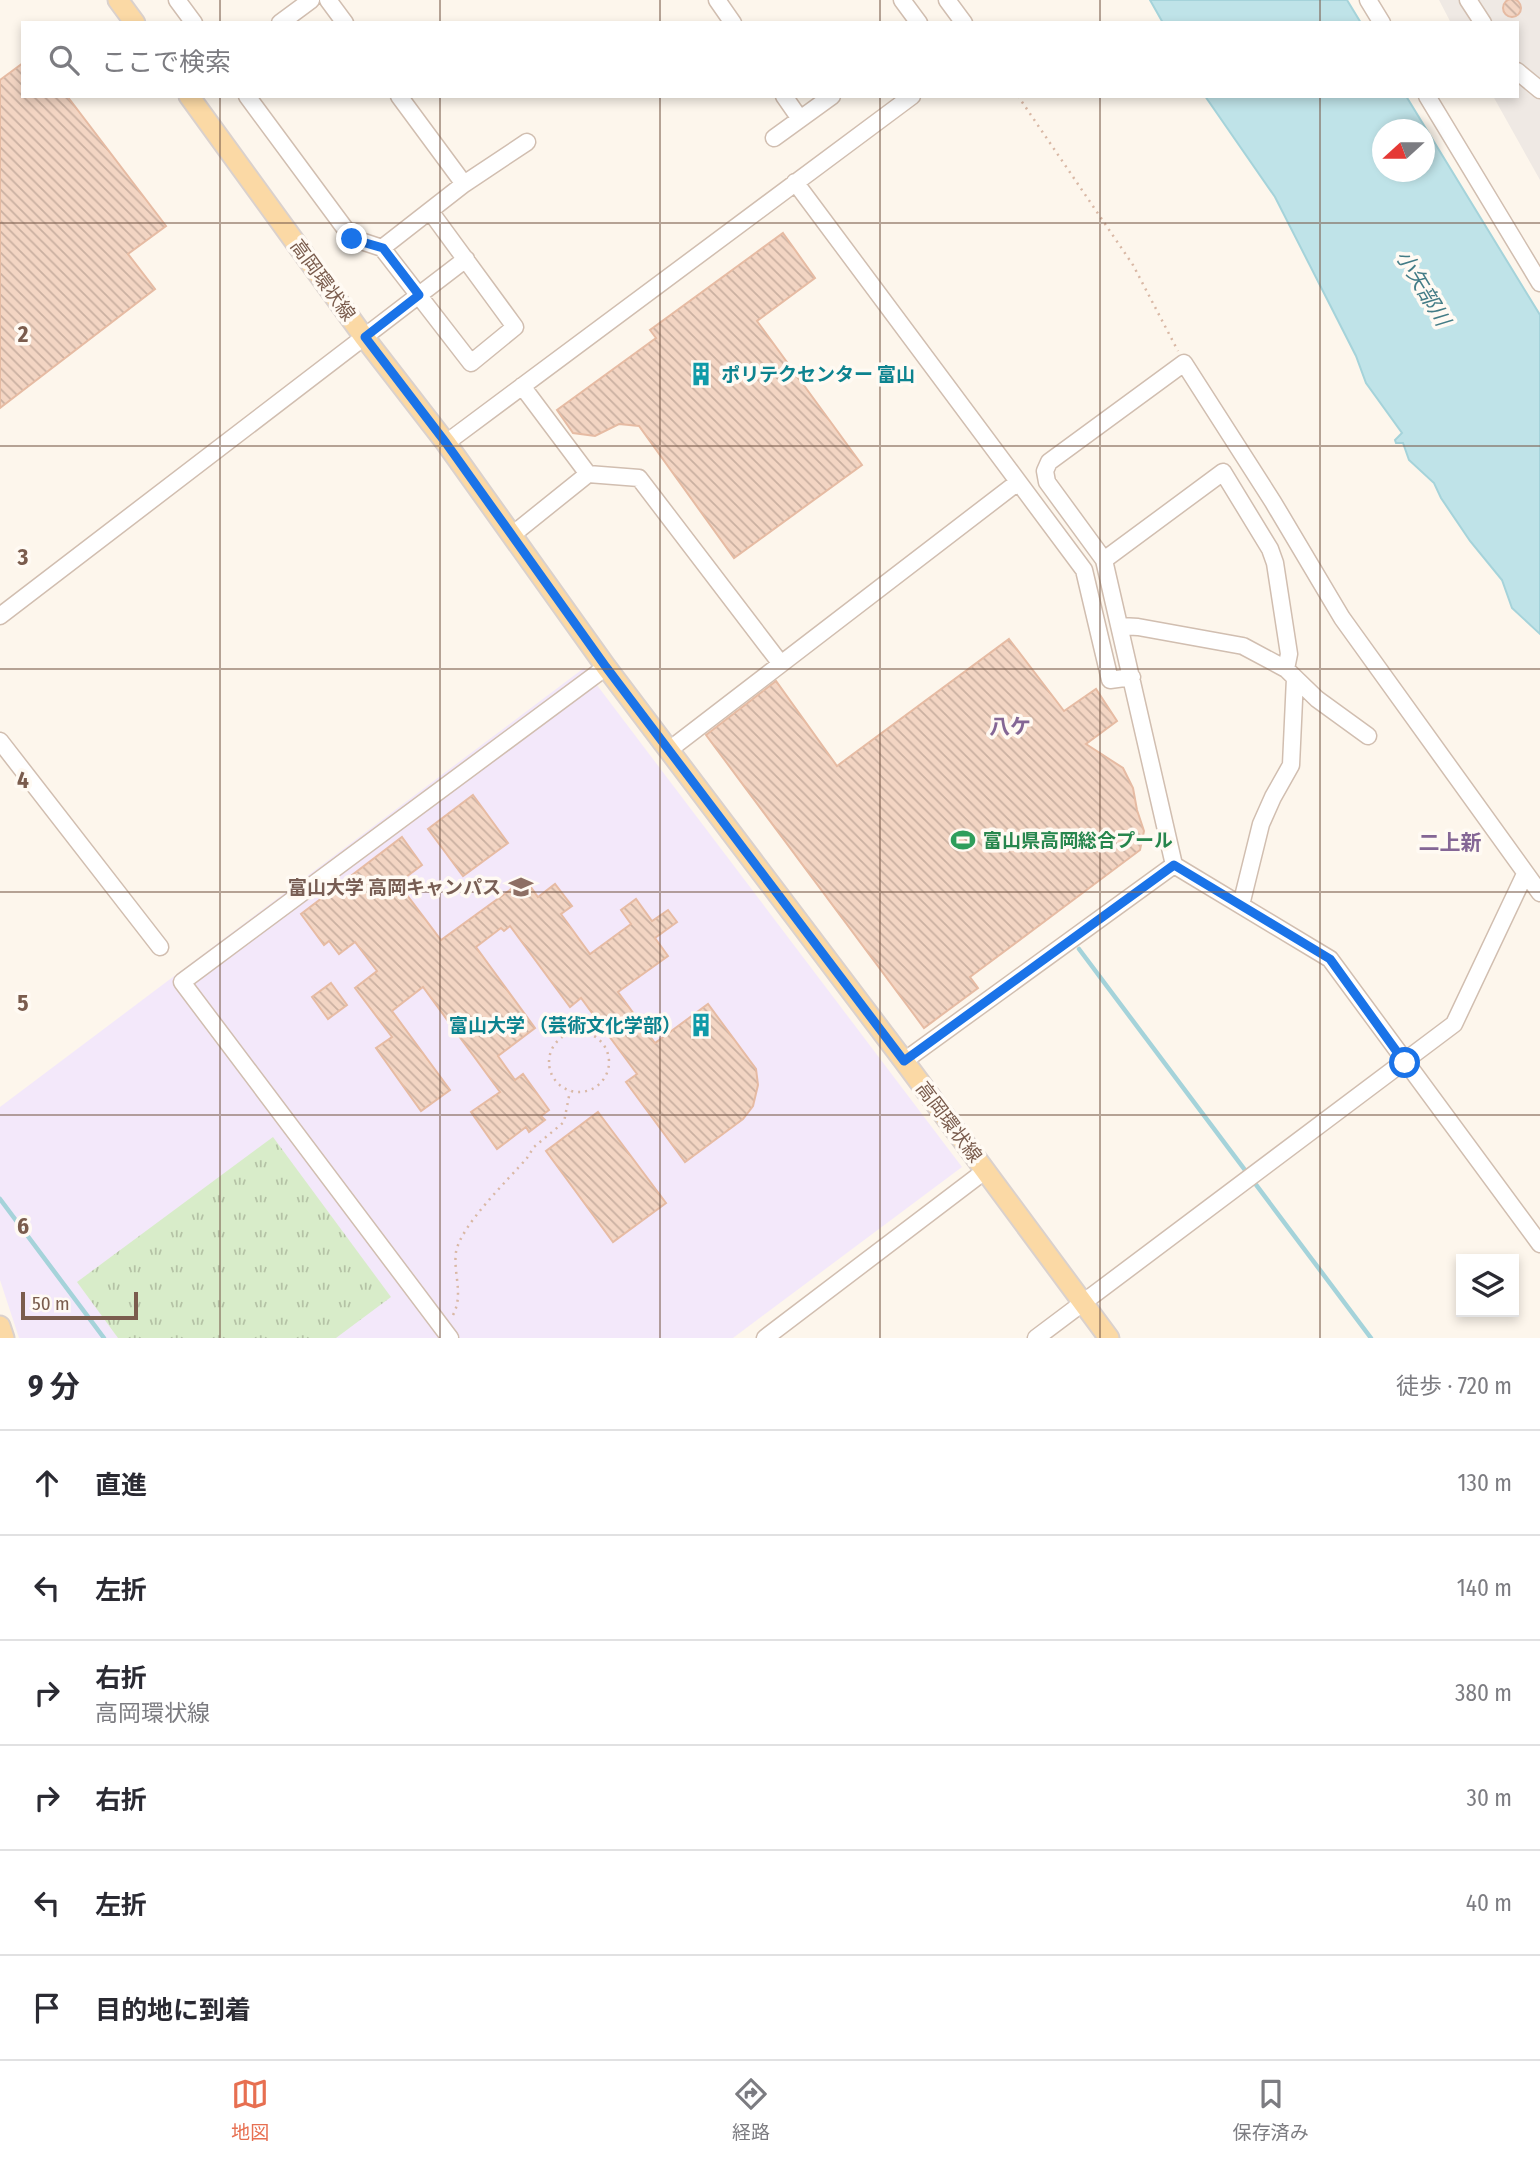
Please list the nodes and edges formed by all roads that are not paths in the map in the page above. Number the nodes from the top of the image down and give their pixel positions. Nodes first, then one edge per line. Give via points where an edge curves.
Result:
1 (118, 0) edge
2 (177, 0) edge
3 (311, 0) edge
4 (328, 0) edge
5 (717, 0) edge
6 (902, 0) edge
7 (947, 0) edge
8 (1368, 0) edge
9 (1468, 0) edge
10 (134, 21) edge
11 (193, 21) edge
12 (283, 21) edge
13 (344, 21) edge
14 (732, 21) edge
15 (918, 21) edge
16 (963, 21) edge
17 (1381, 21) edge
18 (1482, 21) edge
19 (1519, 73) edge
20 (1540, 90) edge
21 (190, 98) edge
22 (248, 98) edge
23 (400, 98) edge
24 (785, 98) edge
25 (829, 98) edge
26 (909, 98) edge
27 (1428, 98) edge
28 (800, 119) junction
29 (774, 138) dead end
30 (527, 142) dead end
31 (795, 182) junction
32 (464, 184) junction
33 (430, 211) junction
34 (383, 248) junction
35 (466, 259) junction
36 (1540, 283) edge
37 (419, 295) junction
38 (365, 337) junction
39 (522, 386) junction
40 (446, 443) junction
41 (588, 474) junction
42 (1018, 482) junction
43 (512, 535) junction
44 (1104, 560) junction
45 (0, 616) edge
46 (1120, 626) junction
47 (781, 664) junction
48 (606, 667) junction
49 (1291, 673) junction
50 (1132, 677) junction
51 (1367, 736) dead end
52 (0, 741) edge
53 (668, 750) junction
54 (1174, 865) junction
55 (1525, 874) junction
56 (1540, 893) edge
57 (1241, 905) junction
58 (160, 947) dead end
59 (904, 1061) junction
60 (1405, 1063) junction
61 (986, 1170) junction
62 (1540, 1244) edge
63 (1083, 1304) junction
64 (0, 1326) edge
65 (447, 1334) edge
66 (4, 1338) edge
67 (765, 1338) edge
68 (1036, 1338) edge
69 (1109, 1338) edge

1 - 10 main road
2 - 11 street
3 - 12 street
4 - 13 street
5 - 14 street
6 - 15 street
7 - 16 street
8 - 17 street
9 - 18 street
19 - 20 street
21 - 38 main road, 高岡環状線
22 - 34 street via 352,239
23 - 32 street
24 - 28 street
25 - 28 street
26 - 31 street
27 - 36 street
28 - 29 street
30 - 32 street
31 - 39 street
31 - 42 street
32 - 33 street
33 - 34 street
33 - 35 street
34 - 37 street
35 - 37 street
35 - 37 street via 515,327 471,363
37 - 38 street
38 - 40 main road, 高岡環状線
38 - 45 street
39 - 40 street
39 - 41 street
40 - 43 main road, 高岡環状線
41 - 43 street
41 - 47 street via 639,478
42 - 47 street
42 - 50 street via 1084,570 1110,680
43 - 48 main road, 高岡環状線
44 - 46 street
44 - 49 street via 1223,472 1275,563
44 - 55 street via 1047,482 1045,471 1049,462 1184,363 1342,618
46 - 49 street via 1244,646
46 - 50 street
47 - 53 street
48 - 53 main road, 高岡環状線
48 - 65 street via 182,982
49 - 51 street
49 - 57 street via 1291,765 1261,824
50 - 54 street
52 - 58 street
53 - 59 main road, 高岡環状線
54 - 57 street
54 - 59 street
55 - 56 street
55 - 60 street via 1454,1024
57 - 60 street via 1330,959
59 - 61 main road, 高岡環状線
60 - 62 street
60 - 63 street
61 - 63 main road, 高岡環状線
61 - 67 street
63 - 68 street
63 - 69 main road, 高岡環状線
64 - 66 main road

